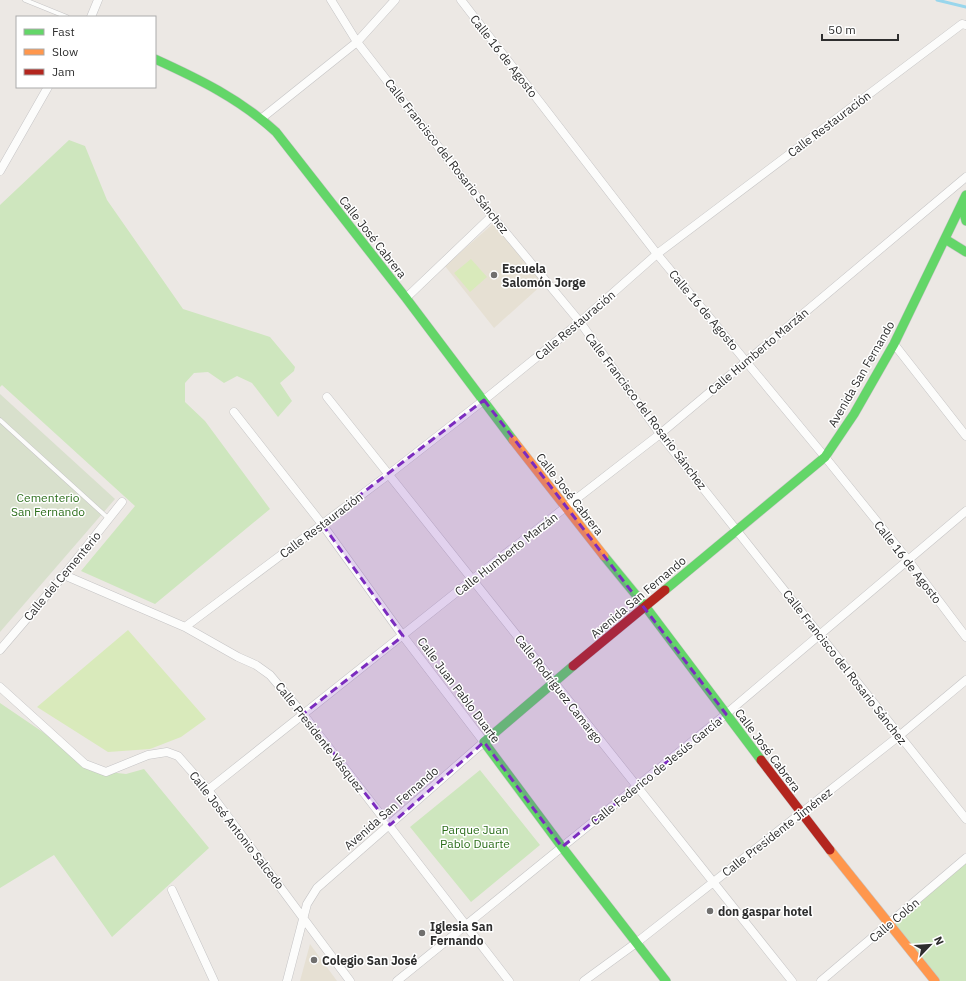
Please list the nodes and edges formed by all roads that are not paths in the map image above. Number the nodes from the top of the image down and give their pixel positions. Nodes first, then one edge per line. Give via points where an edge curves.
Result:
1 (25, 0) edge
2 (98, 0) edge
3 (332, 0) edge
4 (396, 0) edge
5 (461, 0) edge
6 (65, 16) edge
7 (91, 16) edge
8 (966, 25) edge
9 (358, 42) junction
10 (156, 59) edge
11 (47, 88) edge
12 (262, 118) junction
13 (0, 171) edge
14 (966, 176) edge
15 (966, 195) edge
16 (962, 205) junction
17 (492, 216) junction
18 (966, 221) edge
19 (945, 239) junction
20 (966, 252) edge
21 (657, 254) junction
22 (406, 298) junction
23 (580, 322) junction
24 (894, 344) junction
25 (747, 361) junction
26 (327, 397) dead end
27 (484, 400) junction
28 (234, 412) dead end
29 (0, 420) edge
30 (660, 434) junction
31 (966, 436) edge
32 (825, 457) junction
33 (388, 474) junction
34 (122, 502) dead end
35 (564, 507) junction
36 (966, 511) edge
37 (109, 519) junction
38 (322, 524) junction
39 (737, 530) junction
40 (908, 560) junction
41 (64, 575) junction
42 (473, 579) junction
43 (645, 606) junction
44 (185, 627) junction
45 (820, 634) junction
46 (403, 636) junction
47 (966, 637) edge
48 (0, 650) edge
49 (966, 680) edge
50 (553, 682) junction
51 (0, 687) edge
52 (303, 714) junction
53 (726, 714) junction
54 (899, 736) junction
55 (484, 742) junction
56 (636, 786) junction
57 (208, 790) junction
58 (801, 813) junction
59 (966, 819) edge
60 (390, 826) junction
61 (562, 847) junction
62 (966, 858) edge
63 (713, 882) junction
64 (172, 890) dead end
65 (304, 919) junction
66 (890, 924) junction
67 (467, 926) junction
68 (636, 943) junction
69 (214, 981) edge
70 (287, 981) edge
71 (350, 981) edge
72 (397, 981) edge
73 (509, 981) edge
74 (584, 981) edge
75 (666, 981) edge
76 (792, 981) edge
77 (821, 981) edge
78 (935, 981) edge

1 - 6 lane
2 - 7 street
3 - 9 street, Calle Francisco del Rosario Sánchez
4 - 9 street
5 - 21 street, Calle 16 de Agosto
8 - 21 street, Calle Restauración via 962,24
9 - 12 street
9 - 17 street, Calle Francisco del Rosario Sánchez
10 - 12 street, Calle José Cabrera via 209,84
11 - 13 street
12 - 22 street, Calle José Cabrera via 276,132
14 - 25 street, Calle Humberto Marzán
15 - 16 street, Avenida San Fernando
16 - 18 street
16 - 19 street, Avenida San Fernando
17 - 22 street
17 - 23 street, Calle Francisco del Rosario Sánchez
19 - 20 street
19 - 24 street, Avenida San Fernando
21 - 23 street, Calle Restauración
21 - 25 street, Calle 16 de Agosto
22 - 27 street, Calle José Cabrera
23 - 27 street, Calle Restauración
23 - 30 street, Calle Francisco del Rosario Sánchez
24 - 31 street
24 - 32 street, Avenida San Fernando via 854,414
25 - 30 street, Calle Humberto Marzán
25 - 32 street, Calle 16 de Agosto
26 - 33 street, Calle Rodríguez Camargo
27 - 33 street, Calle Restauración
27 - 35 street, Calle José Cabrera
28 - 38 street, Calle Juan Pablo Duarte
29 - 37 lane
30 - 35 street, Calle Humberto Marzán
30 - 39 street, Calle Francisco del Rosario Sánchez
32 - 39 street, Avenida San Fernando
32 - 40 street, Calle 16 de Agosto
33 - 38 street, Calle Restauración
33 - 42 street, Calle Rodríguez Camargo
34 - 37 street, Calle del Cementerio
35 - 42 street, Calle Humberto Marzán
35 - 43 street, Calle José Cabrera
36 - 40 street, Calle Federico de Jesús García
37 - 41 street, Calle del Cementerio
38 - 44 street, Calle Restauración
38 - 46 street, Calle Juan Pablo Duarte
39 - 43 street, Avenida San Fernando
39 - 45 street, Calle Francisco del Rosario Sánchez
40 - 45 street, Calle Federico de Jesús García
40 - 47 street, Calle 16 de Agosto
41 - 44 street, Calle Presidente Vásquez
41 - 48 street, Calle del Cementerio
42 - 46 street, Calle Humberto Marzán
42 - 50 street, Calle Rodríguez Camargo
43 - 50 street, Avenida San Fernando
43 - 53 street, Calle José Cabrera
44 - 52 street, Calle Presidente Vásquez via 270,675
45 - 53 street, Calle Federico de Jesús García
45 - 54 street, Calle Francisco del Rosario Sánchez
46 - 52 street, Calle Humberto Marzán
46 - 55 street, Calle Juan Pablo Duarte
49 - 54 street, Calle Presidente Jiménez
50 - 55 street, Avenida San Fernando
50 - 56 street, Calle Rodríguez Camargo
51 - 57 street, Calle José Antonio Salcedo via 85,764 106,772 148,755 167,752 178,756
52 - 57 street, Calle Humberto Marzán
52 - 60 street, Calle Presidente Vásquez
53 - 56 street, Calle Federico de Jesús García
53 - 58 street, Calle José Cabrera
54 - 58 street, Calle Presidente Jiménez
54 - 59 street, Calle Francisco del Rosario Sánchez
55 - 60 street, Avenida San Fernando
55 - 61 street, Calle Juan Pablo Duarte
56 - 61 street, Calle Federico de Jesús García
56 - 63 street, Calle Rodríguez Camargo
57 - 65 street, Calle José Antonio Salcedo
58 - 63 street, Calle Presidente Jiménez
58 - 66 street, Calle José Cabrera
60 - 65 street, Avenida San Fernando via 316,888 307,904
60 - 67 street, Calle Presidente Vásquez
61 - 67 street, Calle Federico de Jesús García
61 - 68 street, Calle Juan Pablo Duarte
62 - 66 street, Calle Colón
63 - 68 street, Calle Presidente Jiménez
63 - 76 street, Calle Rodríguez Camargo
64 - 69 street
65 - 70 street, Avenida San Fernando
65 - 71 street, Calle José Antonio Salcedo
66 - 77 street, Calle Colón
66 - 78 street, Calle José Cabrera
67 - 72 street, Calle Federico de Jesús García
67 - 73 street, Calle Presidente Vásquez
68 - 74 street, Calle Presidente Jiménez
68 - 75 street, Calle Juan Pablo Duarte

